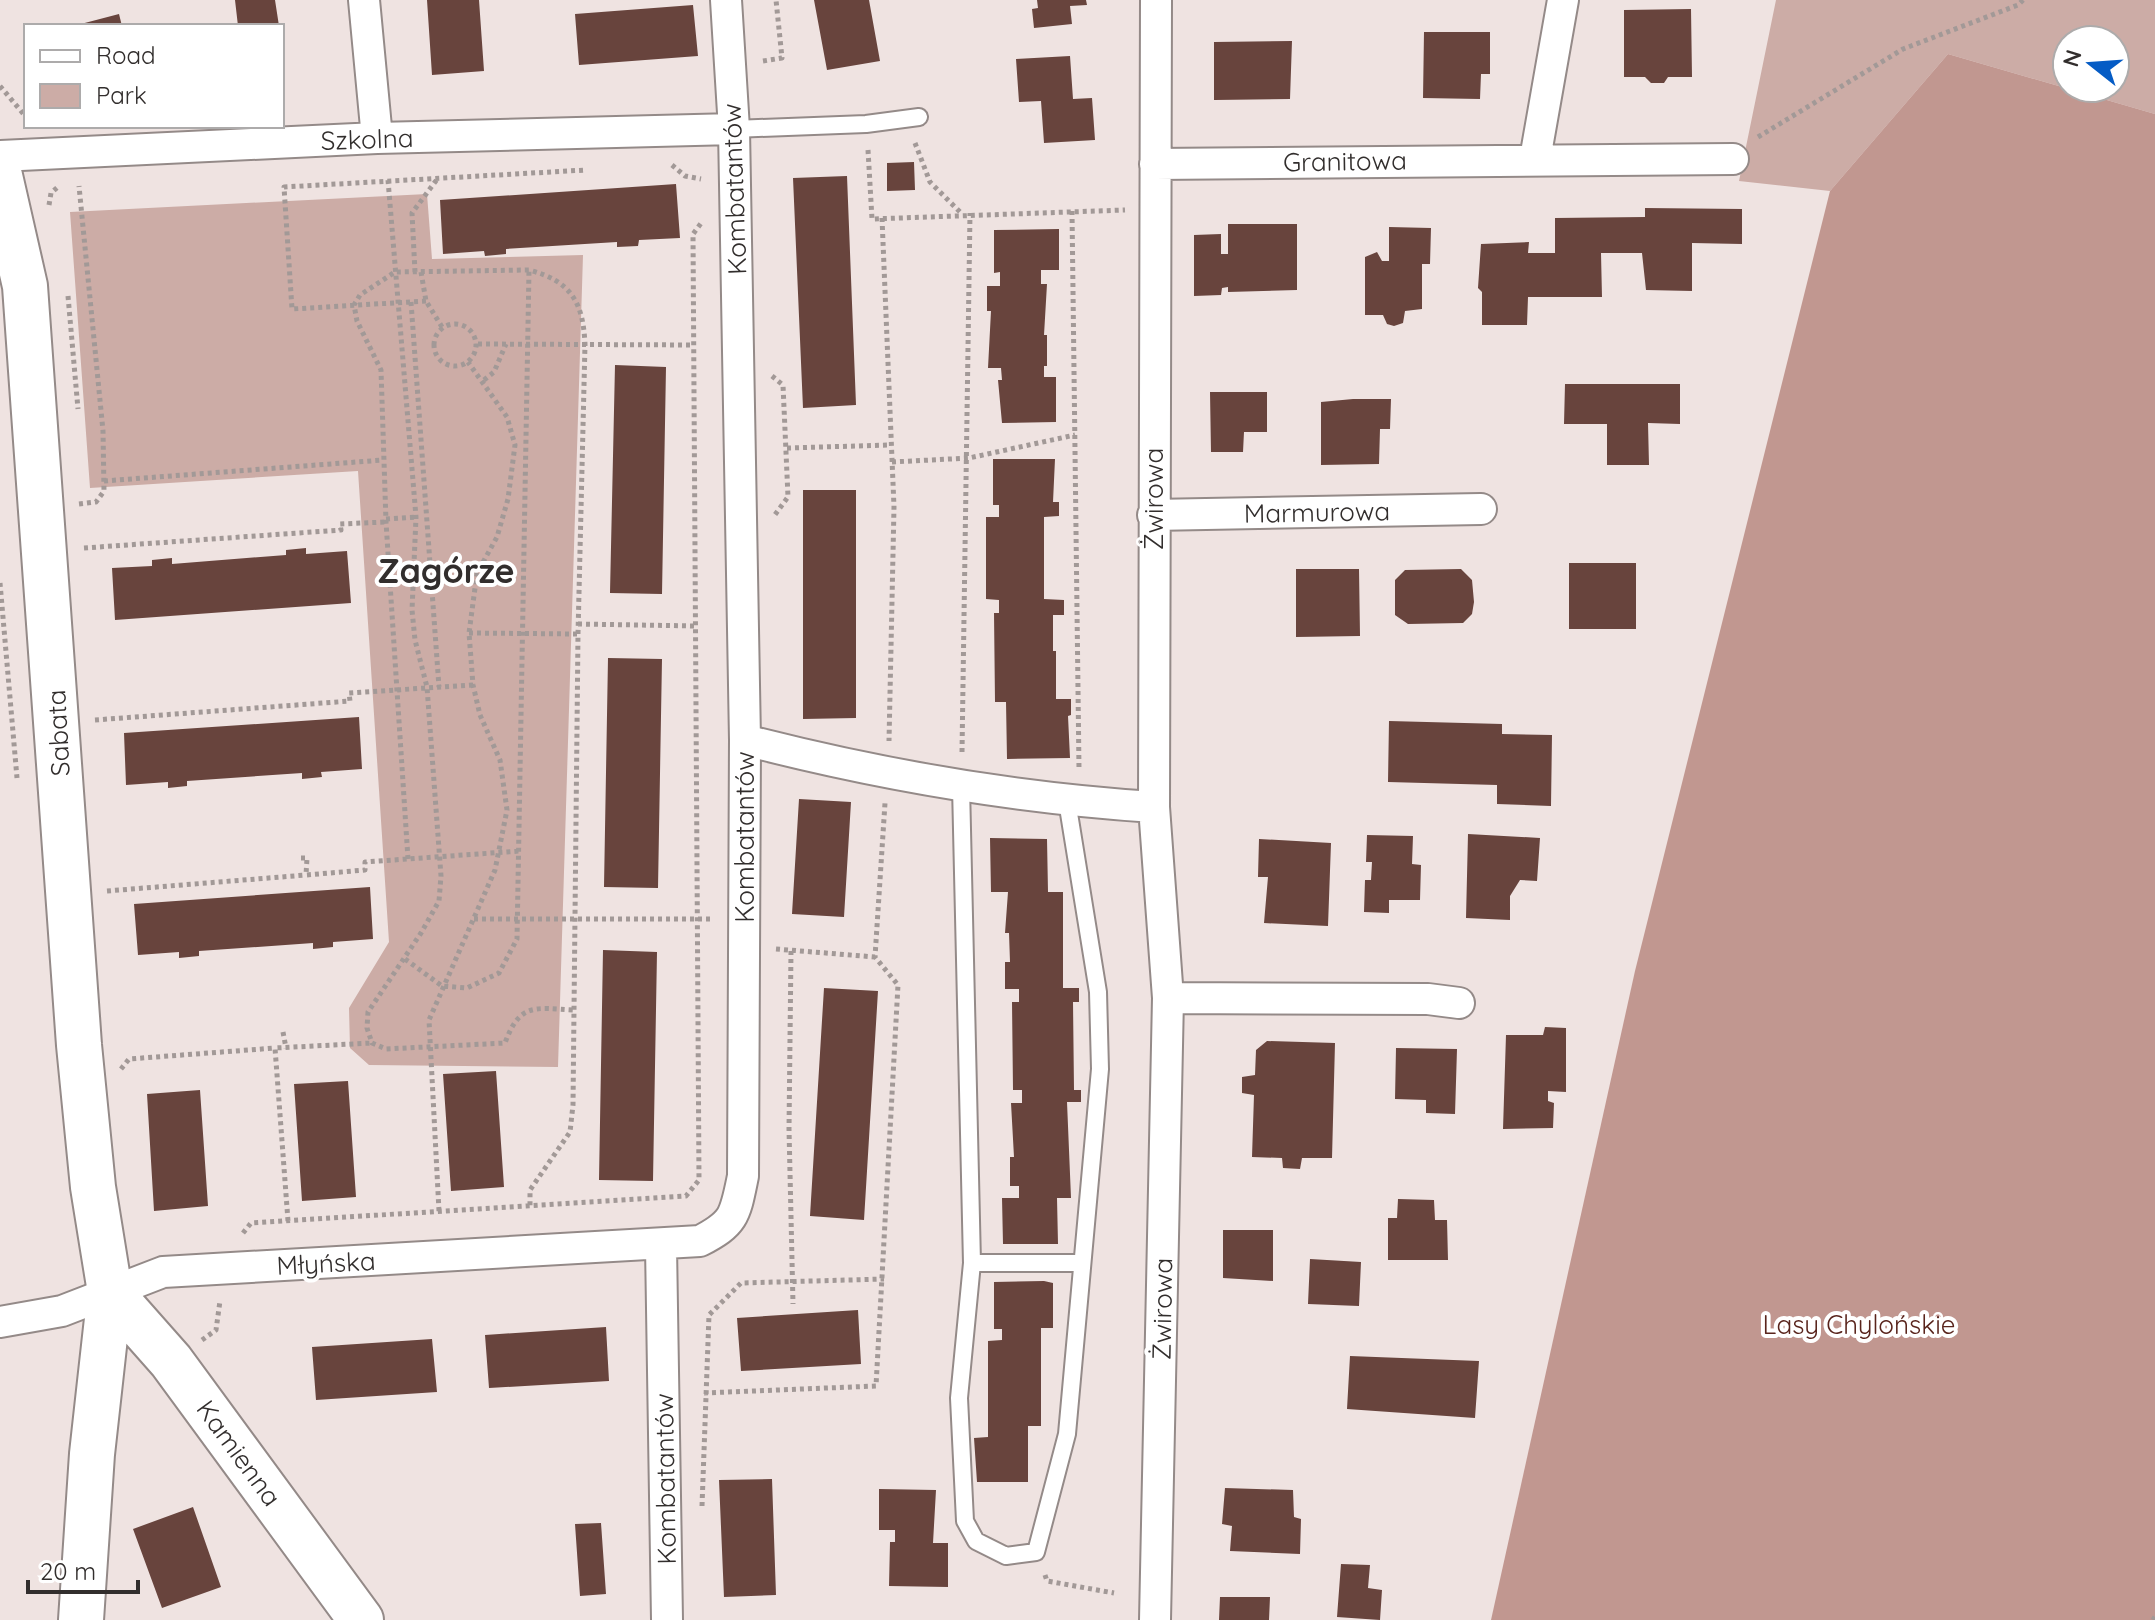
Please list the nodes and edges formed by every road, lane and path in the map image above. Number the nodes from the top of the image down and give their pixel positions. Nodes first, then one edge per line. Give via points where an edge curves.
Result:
1 (364, 0) edge
2 (726, 0) edge
3 (1156, 0) edge
4 (1563, 0) edge
5 (2023, 0) edge
6 (0, 86) edge
7 (24, 115) edge
8 (911, 118) joint
9 (866, 124) junction
10 (734, 129) junction
11 (377, 138) junction
12 (74, 153) junction
13 (0, 156) edge
14 (1535, 159) junction
15 (1733, 159) joint
16 (1155, 164) junction
17 (658, 166) dead end
18 (596, 169) dead end
19 (0, 176) edge
20 (441, 177) junction
21 (388, 180) junction
22 (710, 181) dead end
23 (712, 209) dead end
24 (1154, 210) junction
25 (1072, 211) junction
26 (962, 213) junction
27 (970, 213) junction
28 (882, 218) junction
29 (529, 270) junction
30 (395, 272) junction
31 (418, 272) junction
32 (426, 301) junction
33 (411, 302) junction
34 (397, 303) junction
35 (354, 305) junction
36 (442, 327) junction
37 (478, 344) junction
38 (506, 344) junction
39 (529, 344) junction
40 (585, 344) junction
41 (694, 345) junction
42 (468, 362) junction
43 (760, 365) dead end
44 (484, 380) junction
45 (1075, 435) junction
46 (891, 445) junction
47 (787, 448) junction
48 (969, 458) junction
49 (383, 460) junction
50 (892, 462) junction
51 (104, 481) junction
52 (70, 505) dead end
53 (1481, 509) dead end
54 (1153, 515) junction
55 (416, 517) junction
56 (386, 520) junction
57 (766, 527) dead end
58 (75, 549) dead end
59 (578, 624) junction
60 (697, 626) junction
61 (469, 633) junction
62 (524, 634) junction
63 (578, 634) junction
64 (473, 685) junction
65 (427, 687) junction
66 (439, 687) junction
67 (395, 690) junction
68 (87, 720) dead end
69 (745, 740) junction
70 (1079, 770) dead end
71 (888, 774) junction
72 (961, 786) junction
73 (1067, 801) junction
74 (1154, 807) junction
75 (520, 851) junction
76 (499, 853) junction
77 (439, 857) junction
78 (301, 858) dead end
79 (408, 859) junction
80 (306, 875) junction
81 (98, 891) dead end
82 (519, 917) junction
83 (574, 918) junction
84 (744, 918) junction
85 (474, 919) junction
86 (700, 920) junction
87 (768, 949) dead end
88 (791, 951) junction
89 (875, 957) junction
90 (405, 958) junction
91 (442, 986) junction
92 (1168, 998) junction
93 (1459, 1003) dead end
94 (574, 1010) junction
95 (283, 1032) dead end
96 (372, 1043) junction
97 (275, 1048) junction
98 (286, 1048) junction
99 (430, 1048) junction
100 (115, 1078) dead end
101 (530, 1207) junction
102 (439, 1211) junction
103 (288, 1221) junction
104 (237, 1240) dead end
105 (661, 1246) junction
106 (972, 1263) junction
107 (1081, 1263) junction
108 (884, 1279) junction
109 (792, 1281) junction
110 (110, 1292) junction
111 (793, 1304) dead end
112 (0, 1322) edge
113 (704, 1393) junction
114 (702, 1509) dead end
115 (1036, 1552) junction
116 (1114, 1593) dead end
117 (81, 1620) edge
118 (361, 1620) edge
119 (667, 1620) edge
120 (1155, 1620) edge

1 - 11 street
2 - 10 street, Kombatantów
3 - 16 street, Żwirowa
4 - 14 street
5 - 15 path via 1903,49 1746,144
6 - 7 path
8 - 9 lane
8 - 26 path via 930,182
9 - 10 lane
9 - 28 path via 872,219
10 - 11 street, Szkolna
10 - 69 street, Kombatantów
11 - 12 street, Szkolna
12 - 13 street, Szkolna
12 - 51 path via 93,311
14 - 15 street, Granitowa
14 - 16 street, Granitowa
16 - 24 street, Żwirowa
17 - 22 path via 673,165 685,176
18 - 20 path
19 - 110 street, Sabata via 28,313 79,1045
20 - 21 path
20 - 31 path via 412,213
21 - 30 path
21 - 35 path via 284,187 292,309
23 - 41 path via 693,234
24 - 25 path
24 - 54 street, Żwirowa
25 - 27 path
25 - 45 path
26 - 27 path
26 - 28 path
27 - 48 path
28 - 46 path
29 - 31 path
29 - 39 path
29 - 40 path via 548,275 568,290 584,315
30 - 31 path
30 - 34 path
30 - 35 path via 360,295
31 - 32 path
32 - 33 path
32 - 36 path
33 - 34 path
33 - 66 path
34 - 35 path
34 - 55 path
35 - 49 path via 381,370
36 - 37 path via 462,324
36 - 42 path via 434,340 436,355 454,366
37 - 38 path
37 - 42 path
38 - 39 path
38 - 44 path via 494,372
39 - 40 path
39 - 62 path
40 - 41 path
40 - 59 path
41 - 60 path
42 - 44 path
43 - 47 path via 783,385
44 - 61 path via 507,417 515,445 497,537 477,573
45 - 48 path
45 - 70 path
46 - 47 path
46 - 50 path
47 - 57 path via 788,497
48 - 50 path
48 - 72 path
49 - 51 path
49 - 56 path
50 - 71 path
51 - 52 path via 96,502
53 - 54 street, Marmurowa
54 - 74 street, Żwirowa
55 - 56 path
55 - 65 path via 412,610
56 - 58 path via 340,524 341,530
56 - 67 path
59 - 60 path
59 - 63 path
60 - 86 path
61 - 62 path
61 - 64 path
62 - 63 path
62 - 75 path
63 - 83 path
64 - 66 path
64 - 76 path via 500,760 507,810
65 - 66 path
65 - 67 path
65 - 77 path
67 - 68 path via 349,693 350,701
67 - 79 path
69 - 71 street
69 - 84 street, Kombatantów
71 - 72 street
71 - 89 path
72 - 73 street
72 - 106 lane
73 - 74 street
73 - 107 lane via 1098,992 1100,1069
74 - 92 street, Żwirowa
75 - 76 path
75 - 82 path
76 - 77 path
76 - 85 path
77 - 79 path
77 - 90 path via 439,901
78 - 80 path via 307,858
79 - 80 path via 365,862 365,870
80 - 81 path
82 - 83 path
82 - 85 path
82 - 91 path via 517,939 499,973 467,988
83 - 86 path
83 - 94 path
84 - 86 path
84 - 105 street, Kombatantów via 743,1176 737,1208 725,1228 700,1241
85 - 91 path
86 - 101 path via 699,1180 693,1191 686,1196
87 - 88 path
88 - 89 path
88 - 109 path
89 - 108 path via 898,985
90 - 91 path
90 - 96 path via 368,1012
91 - 99 path via 429,1020
92 - 93 street
92 - 120 street, Żwirowa
94 - 99 path via 524,1011 512,1023 505,1043
94 - 101 path via 570,1132 530,1190
95 - 98 path
96 - 98 path
96 - 99 path via 386,1049
97 - 98 path
97 - 100 path via 129,1059
97 - 103 path
99 - 102 path
101 - 102 path
102 - 103 path
103 - 104 path via 251,1223
105 - 110 street, Młyńska via 163,1272
105 - 119 street, Kombatantów
106 - 107 lane
106 - 115 lane via 959,1398 965,1521 976,1541 1006,1556
107 - 115 lane via 1067,1434
108 - 109 path
108 - 113 path via 876,1386
109 - 111 path
109 - 113 path via 741,1283 709,1315
110 - 112 street, Młyńska via 62,1311
110 - 117 street, Sabata
110 - 118 street, Kamienna via 171,1361
113 - 114 path
115 - 116 path via 1047,1581

